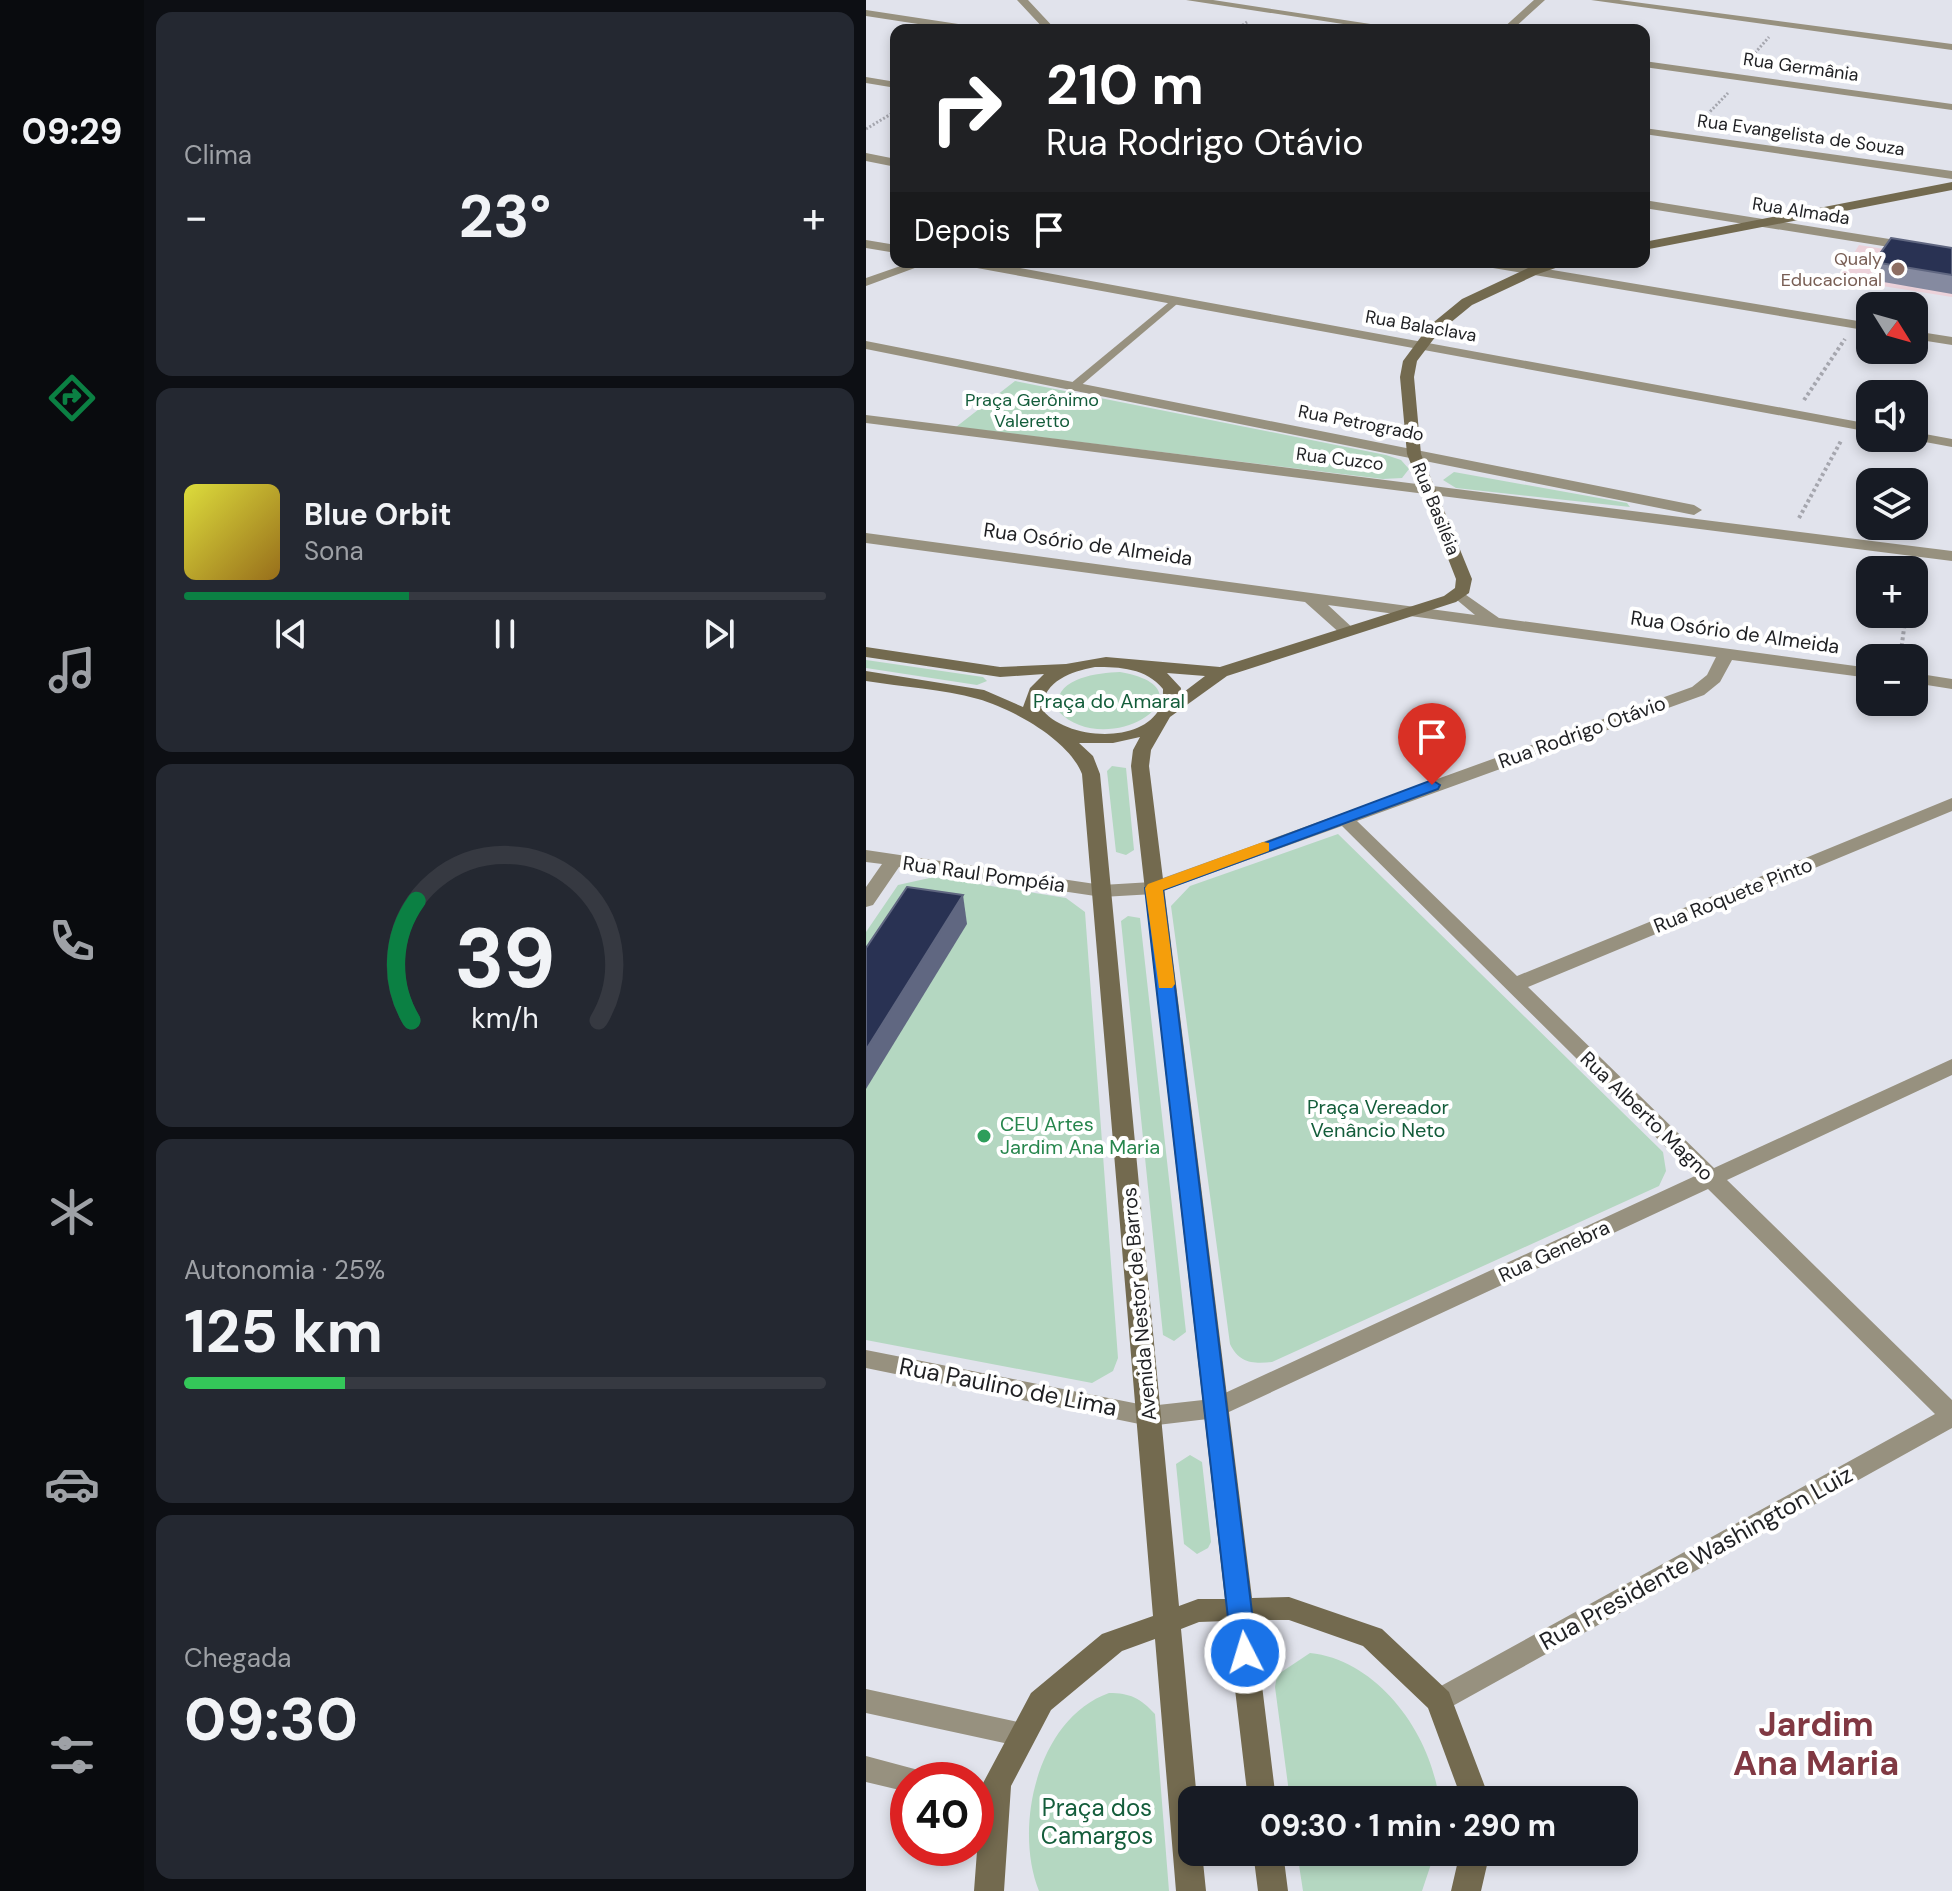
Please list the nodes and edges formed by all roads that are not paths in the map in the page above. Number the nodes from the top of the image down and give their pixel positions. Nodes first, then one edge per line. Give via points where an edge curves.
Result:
1 (1022, 0) edge
2 (1191, 0) edge
3 (1540, 0) edge
4 (1596, 0) edge
5 (868, 14) edge
6 (937, 24) edge
7 (1045, 24) edge
8 (1362, 24) edge
9 (1513, 24) edge
10 (1952, 47) edge
11 (1650, 65) edge
12 (866, 80) edge
13 (890, 84) edge
14 (1952, 107) edge
15 (1650, 132) edge
16 (866, 157) edge
17 (890, 162) edge
18 (1952, 175) edge
19 (1952, 186) edge
20 (1650, 205) edge
21 (1762, 223) junction
22 (866, 244) edge
23 (1650, 245) edge
24 (890, 248) edge
25 (1952, 253) edge
26 (907, 268) edge
27 (997, 268) edge
28 (1516, 268) edge
29 (1544, 268) edge
30 (1533, 271) junction
31 (866, 282) edge
32 (1173, 302) junction
33 (1856, 325) edge
34 (1928, 337) edge
35 (1952, 341) edge
36 (866, 345) edge
37 (1417, 346) junction
38 (1074, 386) junction
39 (866, 419) edge
40 (1856, 426) edge
41 (1928, 439) edge
42 (1952, 443) edge
43 (1414, 454) junction
44 (1431, 490) junction
45 (866, 538) edge
46 (1847, 541) junction
47 (1952, 556) edge
48 (1304, 595) junction
49 (1459, 595) junction
50 (1410, 612) junction
51 (1498, 622) junction
52 (1348, 631) junction
53 (866, 652) edge
54 (1727, 653) junction
55 (1082, 665) junction
56 (1137, 665) junction
57 (1856, 671) edge
58 (1221, 672) junction
59 (866, 676) edge
60 (1928, 680) edge
61 (1952, 684) edge
62 (1163, 716) junction
63 (1049, 728) junction
64 (1952, 804) edge
65 (1343, 817) junction
66 (866, 856) edge
67 (894, 860) junction
68 (1154, 888) junction
69 (1102, 891) junction
70 (866, 901) edge
71 (1514, 985) junction
72 (1952, 1066) edge
73 (1711, 1179) junction
74 (866, 1359) edge
75 (1216, 1408) junction
76 (1149, 1416) junction
77 (1952, 1416) edge
78 (1240, 1603) junction
79 (1165, 1618) junction
80 (866, 1701) edge
81 (1440, 1701) junction
82 (1018, 1734) junction
83 (866, 1769) edge
84 (890, 1775) edge
85 (994, 1777) edge
86 (1260, 1786) edge
87 (1474, 1786) edge
88 (987, 1866) edge
89 (1270, 1866) edge
90 (1472, 1866) edge
91 (989, 1891) edge
92 (1191, 1891) edge
93 (1273, 1891) edge
94 (1466, 1891) edge

1 - 7 street
2 - 8 street
3 - 9 street
4 - 10 street
5 - 6 street
11 - 14 street, Rua Germânia
12 - 13 street
15 - 18 street, Rua Evangelista de Souza
16 - 17 street
19 - 21 street
20 - 21 street, Rua Almada
21 - 23 street
21 - 25 street, Rua Almada
22 - 24 street
26 - 31 street
27 - 32 street, Rua Balaclava
28 - 30 street
29 - 30 street
30 - 33 street
30 - 37 street via 1467,302
32 - 37 street, Rua Balaclava
32 - 38 lane
34 - 35 street
36 - 38 street, Rua Petrogrado
37 - 40 street, Rua Balaclava
37 - 43 street, Rua Basiléia via 1407,377
38 - 43 street, Rua Petrogrado
39 - 44 street, Rua Cuzco
41 - 42 street
43 - 44 street, Rua Basiléia
43 - 46 street, Rua Petrogrado
44 - 46 street, Rua Cuzco
44 - 49 street, Rua Basiléia via 1464,579
45 - 48 street, Rua Osório de Almeida
46 - 47 street, Rua Cuzco
48 - 50 street, Rua Osório de Almeida
48 - 52 street, Rua Osório de Almeida
49 - 50 street
49 - 51 street, Rua Osório de Almeida
50 - 51 street, Rua Osório de Almeida
50 - 52 street
51 - 54 street, Rua Osório de Almeida
52 - 58 street
53 - 55 street via 1010,673
54 - 57 street, Rua Osório de Almeida
54 - 65 street, Rua Rodrigo Otávio via 1714,678 1698,691
55 - 56 street
55 - 63 street via 1055,674 1037,690 1032,708
56 - 58 street
56 - 62 street via 1159,674 1172,688 1172,704
58 - 62 street
59 - 63 street via 984,695
60 - 61 street
62 - 63 street via 1136,732 1109,738 1081,738
62 - 68 street via 1140,758
63 - 69 street, Avenida Nestor de Barros via 1084,756 1091,774
64 - 71 street, Rua Roquete Pinto
65 - 68 street, Rua Rodrigo Otávio
65 - 71 street, Rua Alberto Magno
66 - 67 street, Rua Raul Pompéia
67 - 69 street, Rua Raul Pompéia
67 - 70 street
68 - 69 street, Rua Rodrigo Otávio
68 - 75 street
69 - 76 street, Avenida Nestor de Barros
71 - 73 street, Rua Alberto Magno
72 - 73 street, Rua Genebra
73 - 75 street, Rua Genebra
73 - 77 street, Rua Alberto Magno
74 - 76 street, Rua Paulino de Lima
75 - 76 street, Rua Genebra
75 - 78 street
76 - 79 street, Avenida Nestor de Barros
77 - 81 street, Rua Presidente Washington Luiz
78 - 79 street
78 - 81 street via 1299,1609 1354,1628 1402,1659
78 - 86 street
79 - 82 street via 1129,1633 1066,1675
79 - 92 street, Avenida Nestor de Barros
80 - 82 street
81 - 87 street via 1459,1732
82 - 85 street
83 - 84 street
88 - 91 street
89 - 93 street
90 - 94 street

